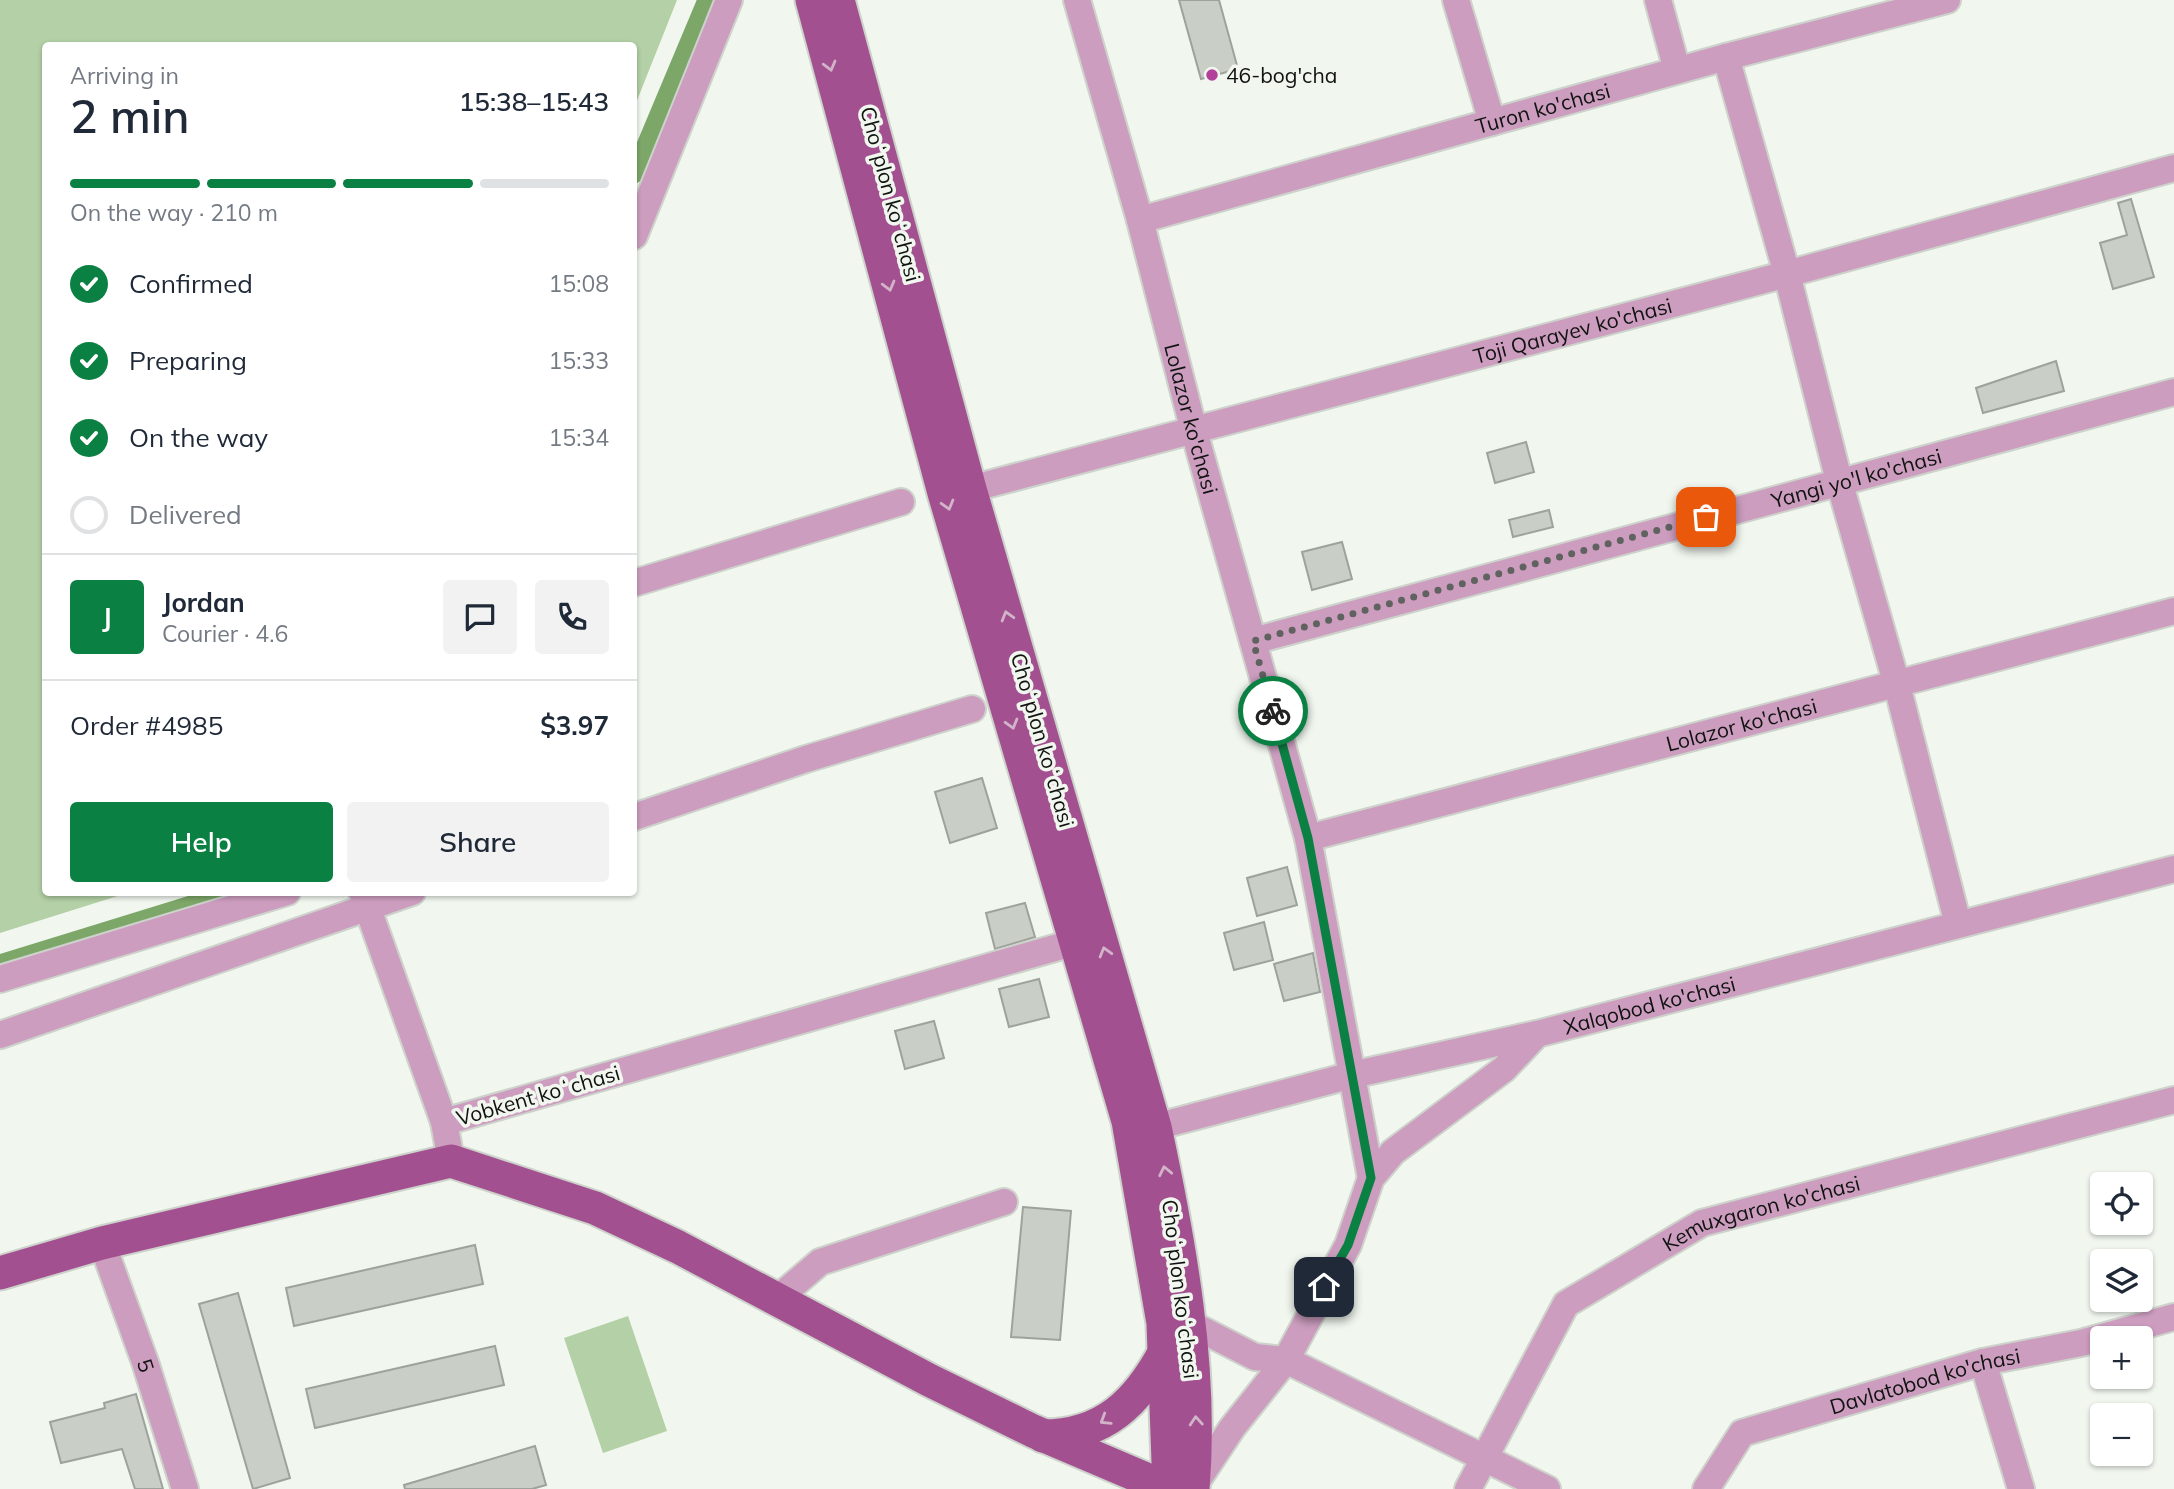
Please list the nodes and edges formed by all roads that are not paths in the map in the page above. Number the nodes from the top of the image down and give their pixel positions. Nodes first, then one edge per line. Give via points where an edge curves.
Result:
1 (729, 0) edge
2 (812, 0) edge
3 (838, 0) edge
4 (1077, 0) edge
5 (1456, 0) edge
6 (1658, 0) edge
7 (1947, 0) edge
8 (1865, 10) edge
9 (1726, 57) junction
10 (1678, 70) junction
11 (1492, 122) junction
12 (2174, 168) edge
13 (1140, 220) junction
14 (637, 229) edge
15 (1787, 274) junction
16 (2174, 392) edge
17 (1194, 431) junction
18 (1839, 481) junction
19 (970, 489) junction
20 (901, 502) dead end
21 (637, 582) edge
22 (2174, 611) edge
23 (1253, 641) junction
24 (1897, 685) junction
25 (972, 709) dead end
26 (637, 816) edge
27 (1308, 838) junction
28 (2174, 869) edge
29 (274, 896) edge
30 (388, 896) edge
31 (364, 900) edge
32 (1958, 924) junction
33 (1076, 942) junction
34 (0, 979) edge
35 (1537, 1034) junction
36 (0, 1035) edge
37 (1352, 1075) junction
38 (2174, 1100) edge
39 (444, 1122) junction
40 (1156, 1127) junction
41 (451, 1161) junction
42 (1371, 1178) junction
43 (1004, 1202) dead end
44 (102, 1243) junction
45 (0, 1273) edge
46 (777, 1299) junction
47 (2174, 1317) edge
48 (1187, 1322) junction
49 (1165, 1351) junction
50 (1286, 1360) junction
51 (1983, 1362) junction
52 (1043, 1436) junction
53 (1483, 1459) junction
54 (185, 1489) edge
55 (1179, 1489) edge
56 (1468, 1489) edge
57 (1547, 1489) edge
58 (1706, 1489) edge
59 (2021, 1489) edge

1 - 14 street
2 -> 33 main road, Choʻplon koʻchasi via 944,493
3 - 19 main road, Choʻplon koʻchasi
4 - 13 street, Lolazor ko'chasi
5 - 11 street
6 - 10 street
7 - 8 street, Turon ko'chasi
8 - 9 street, Turon ko'chasi
9 - 10 street, Turon ko'chasi
9 - 15 street
10 - 11 street, Turon ko'chasi
11 - 13 street, Turon ko'chasi
12 - 15 street, Toji Qarayev ko'chasi
13 - 17 street, Lolazor ko'chasi
15 - 17 street, Toji Qarayev ko'chasi
15 - 18 street
16 - 18 street, Yangi yo'l ko'chasi
17 - 19 street, Toji Qarayev ko'chasi
17 - 23 street, Lolazor ko'chasi
18 - 23 street, Yangi yo'l ko'chasi
18 - 24 street
40 -> 19 main road, Choʻplon koʻchasi
20 - 21 street
22 - 24 street, Lolazor ko'chasi
23 - 27 street, Lolazor ko'chasi
24 - 27 street, Lolazor ko'chasi
24 - 32 street
25 - 26 street
27 - 37 street, Lolazor ko'chasi
28 - 32 street, Xalqobod ko'chasi
29 - 34 street
30 - 31 street
31 - 36 street
31 - 39 street
32 - 35 street, Xalqobod ko'chasi
33 - 39 street, Vobkent koʻchasi
33 - 49 main road, Choʻplon koʻchasi via 1128,1121 1150,1233
35 - 37 street
35 - 42 street, Xalqobod ko'chasi via 1504,1069 1393,1152
37 - 40 street
37 - 42 street, Lolazor ko'chasi
38 - 53 street, Kemuxgaron ko'chasi via 1702,1223 1566,1304
39 - 41 street, Vobkent koʻchasi
48 -> 40 main road, Choʻplon koʻchasi via 1174,1217
41 - 44 main road
41 - 46 main road via 594,1209
42 - 50 street, Xalqobod ko'chasi via 1348,1245
43 - 46 street via 820,1262
44 - 45 main road
44 - 54 street, 5 / 5
46 - 52 main road
47 - 51 street, Davlatobod ko'chasi via 2081,1343
48 - 50 street via 1255,1357
55 -> 48 main road, Choʻplon koʻchasi via 1197,1430
49 -> 52 main road via 1147,1384 1119,1412 1068,1436
49 - 55 main road, Choʻplon koʻchasi
50 - 53 street
50 - 55 street, Xalqobod ko'chasi
51 - 58 street, Davlatobod ko'chasi via 1742,1433
51 - 59 street
52 - 55 main road
53 - 56 street, Kemuxgaron ko'chasi
53 - 57 street

